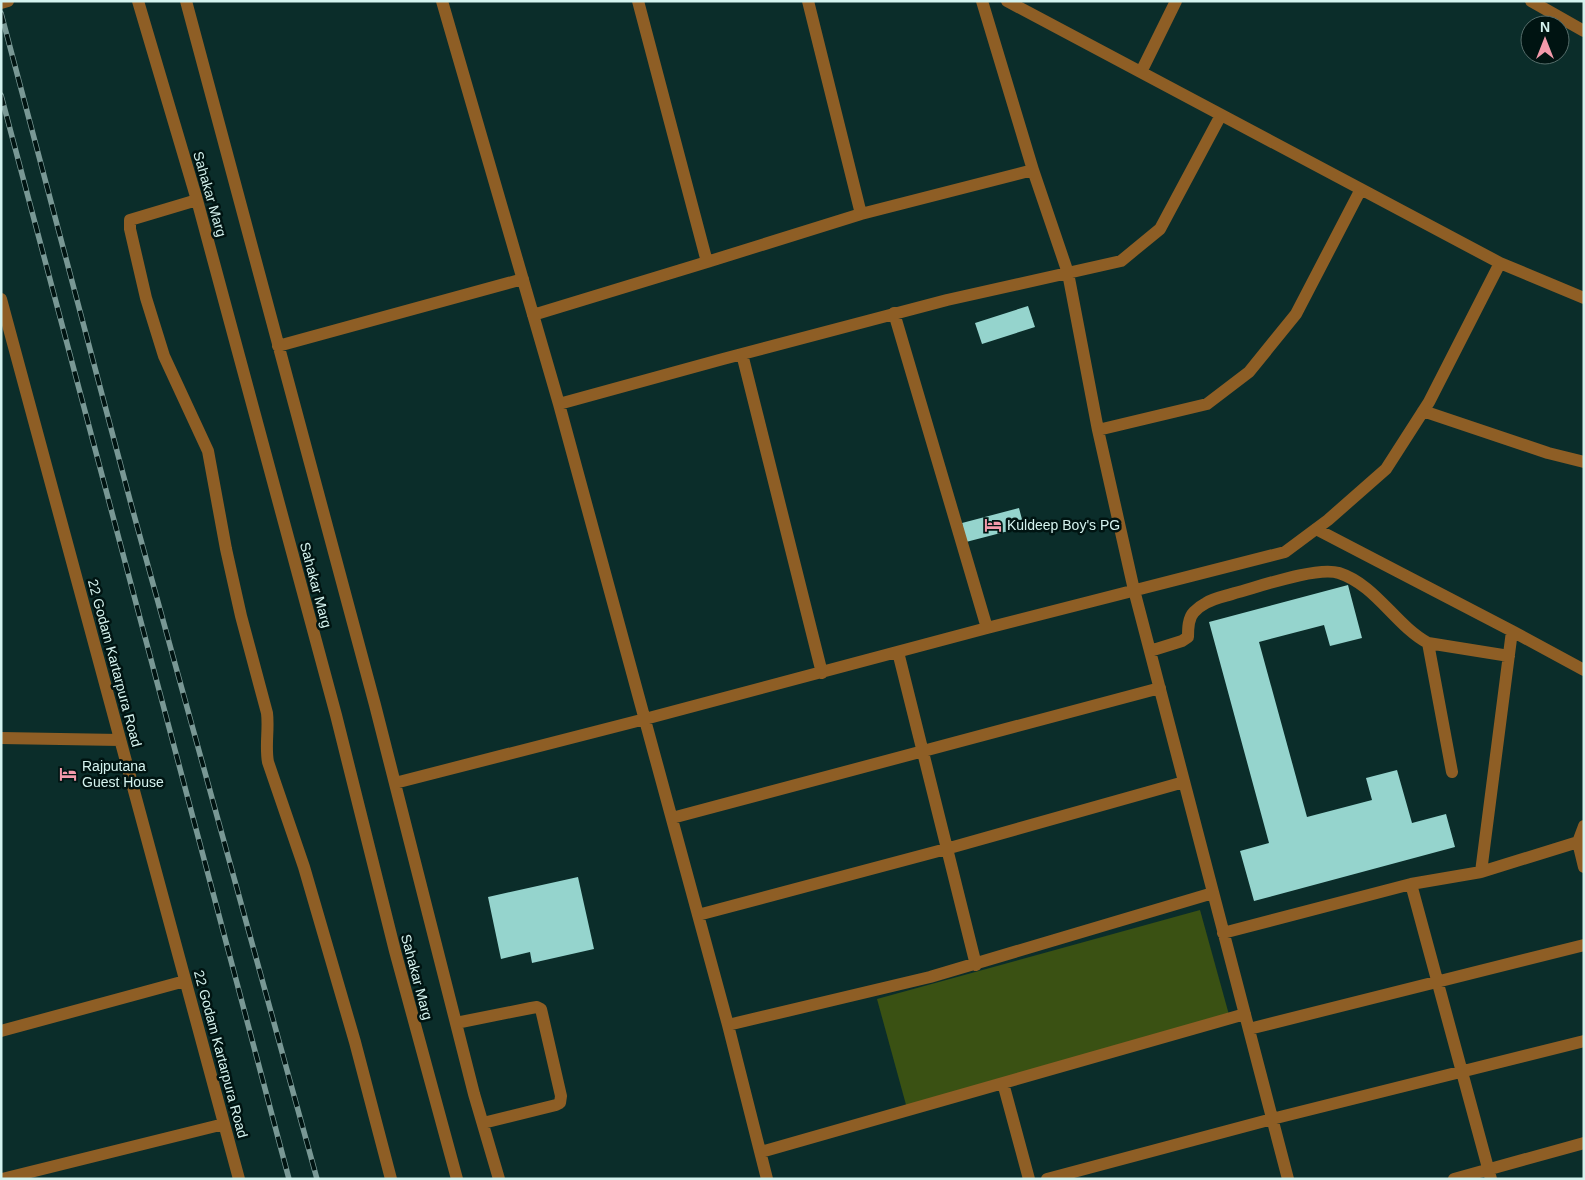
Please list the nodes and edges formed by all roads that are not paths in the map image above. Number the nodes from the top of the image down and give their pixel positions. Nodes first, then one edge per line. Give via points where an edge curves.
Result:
1 (8, 1) edge
2 (138, 1) edge
3 (186, 1) edge
4 (442, 1) edge
5 (638, 1) edge
6 (808, 1) edge
7 (982, 1) edge
8 (1007, 1) edge
9 (1176, 1) edge
10 (1, 3) edge
11 (1539, 3) edge
12 (1584, 31) edge
13 (1141, 72) junction
14 (1221, 115) junction
15 (1033, 170) junction
16 (1361, 189) junction
17 (196, 200) junction
18 (861, 214) junction
19 (707, 262) junction
20 (1500, 263) junction
21 (1068, 273) junction
22 (523, 279) junction
23 (1584, 298) edge
24 (1, 299) edge
25 (894, 314) junction
26 (533, 315) junction
27 (278, 346) junction
28 (742, 354) junction
29 (559, 404) junction
30 (1423, 411) junction
31 (1098, 430) junction
32 (1584, 462) edge
33 (1316, 529) junction
34 (1134, 590) junction
35 (987, 628) junction
36 (1512, 631) junction
37 (1428, 643) junction
38 (1150, 651) junction
39 (898, 652) junction
40 (1509, 656) junction
41 (1584, 670) edge
42 (822, 672) junction
43 (1160, 688) junction
44 (645, 720) junction
45 (1, 738) edge
46 (120, 740) junction
47 (922, 751) junction
48 (1452, 772) dead end
49 (1184, 782) junction
50 (395, 783) junction
51 (672, 818) junction
52 (1584, 826) edge
53 (1578, 842) junction
54 (946, 849) junction
55 (1584, 867) edge
56 (1481, 872) junction
57 (1411, 884) junction
58 (1213, 893) junction
59 (698, 915) junction
60 (1223, 933) junction
61 (1584, 945) edge
62 (976, 964) junction
63 (185, 981) junction
64 (1438, 982) junction
65 (1245, 1014) junction
66 (456, 1023) junction
67 (728, 1025) junction
68 (1249, 1029) junction
69 (1, 1032) edge
70 (1584, 1041) edge
71 (1462, 1072) junction
72 (1003, 1083) junction
73 (1272, 1119) junction
74 (483, 1123) junction
75 (224, 1124) junction
76 (1584, 1143) edge
77 (761, 1152) junction
78 (1490, 1174) edge
79 (2, 1179) edge
80 (239, 1179) edge
81 (391, 1179) edge
82 (457, 1179) edge
83 (499, 1179) edge
84 (767, 1179) edge
85 (1029, 1179) edge
86 (1047, 1179) edge
87 (1288, 1179) edge
88 (1454, 1179) edge

1 - 10 street
2 - 17 street, Sahakar Marg
3 - 27 street, Sahakar Marg
4 - 22 street
5 - 19 street
6 - 18 street
7 - 15 street
8 - 13 street
9 - 13 street
11 - 12 street
13 - 14 street
14 - 16 street
14 - 21 street via 1160,229 1122,261
15 - 18 street
15 - 21 street
16 - 20 street
16 - 31 street via 1296,314 1249,372 1207,404
17 - 81 street via 130,220 130,228 146,298 164,356 208,451 241,616 267,713 266,755 304,867
17 - 82 street, Sahakar Marg via 336,715
18 - 19 street
19 - 26 street
20 - 23 street
20 - 30 street
21 - 25 street
21 - 31 street
22 - 26 street
22 - 27 street
24 - 46 street, 22 Godam Kartarpura Road
25 - 28 street
25 - 35 street
26 - 29 street
27 - 50 street, Sahakar Marg
28 - 29 street
28 - 42 street
29 - 44 street
30 - 32 street
30 - 33 street via 1386,469
31 - 34 street
33 - 34 street via 1285,552
33 - 36 street
34 - 35 street
34 - 38 street
35 - 39 street
36 - 40 street
36 - 41 street
37 - 38 street via 1405,627 1356,580 1326,571 1293,576 1206,602 1192,614 1188,637
37 - 40 street
37 - 48 street
38 - 43 street
39 - 42 street
39 - 47 street
40 - 56 street
42 - 44 street
43 - 47 street
43 - 49 street
44 - 50 street
44 - 51 street
45 - 46 street
46 - 63 street, 22 Godam Kartarpura Road
47 - 51 street
47 - 54 street
49 - 54 street
49 - 58 street
50 - 66 street, Sahakar Marg
51 - 59 street
52 - 53 street
53 - 55 street
53 - 56 street
54 - 59 street
54 - 62 street
56 - 57 street
57 - 60 street
57 - 64 street
58 - 60 street
58 - 62 street
59 - 67 street
60 - 65 street
61 - 64 street
62 - 67 street
63 - 69 street
63 - 75 street, 22 Godam Kartarpura Road
64 - 68 street
64 - 71 street
65 - 68 street
65 - 72 street
66 - 74 street, Sahakar Marg
66 - 74 street via 537,1007 541,1009 560,1103
67 - 77 street
68 - 73 street
70 - 71 street
71 - 73 street
71 - 78 street
72 - 77 street
72 - 85 street
73 - 86 street
73 - 87 street
74 - 83 street, Sahakar Marg
75 - 79 street
75 - 80 street, 22 Godam Kartarpura Road
76 - 78 street
77 - 84 street
78 - 88 street

